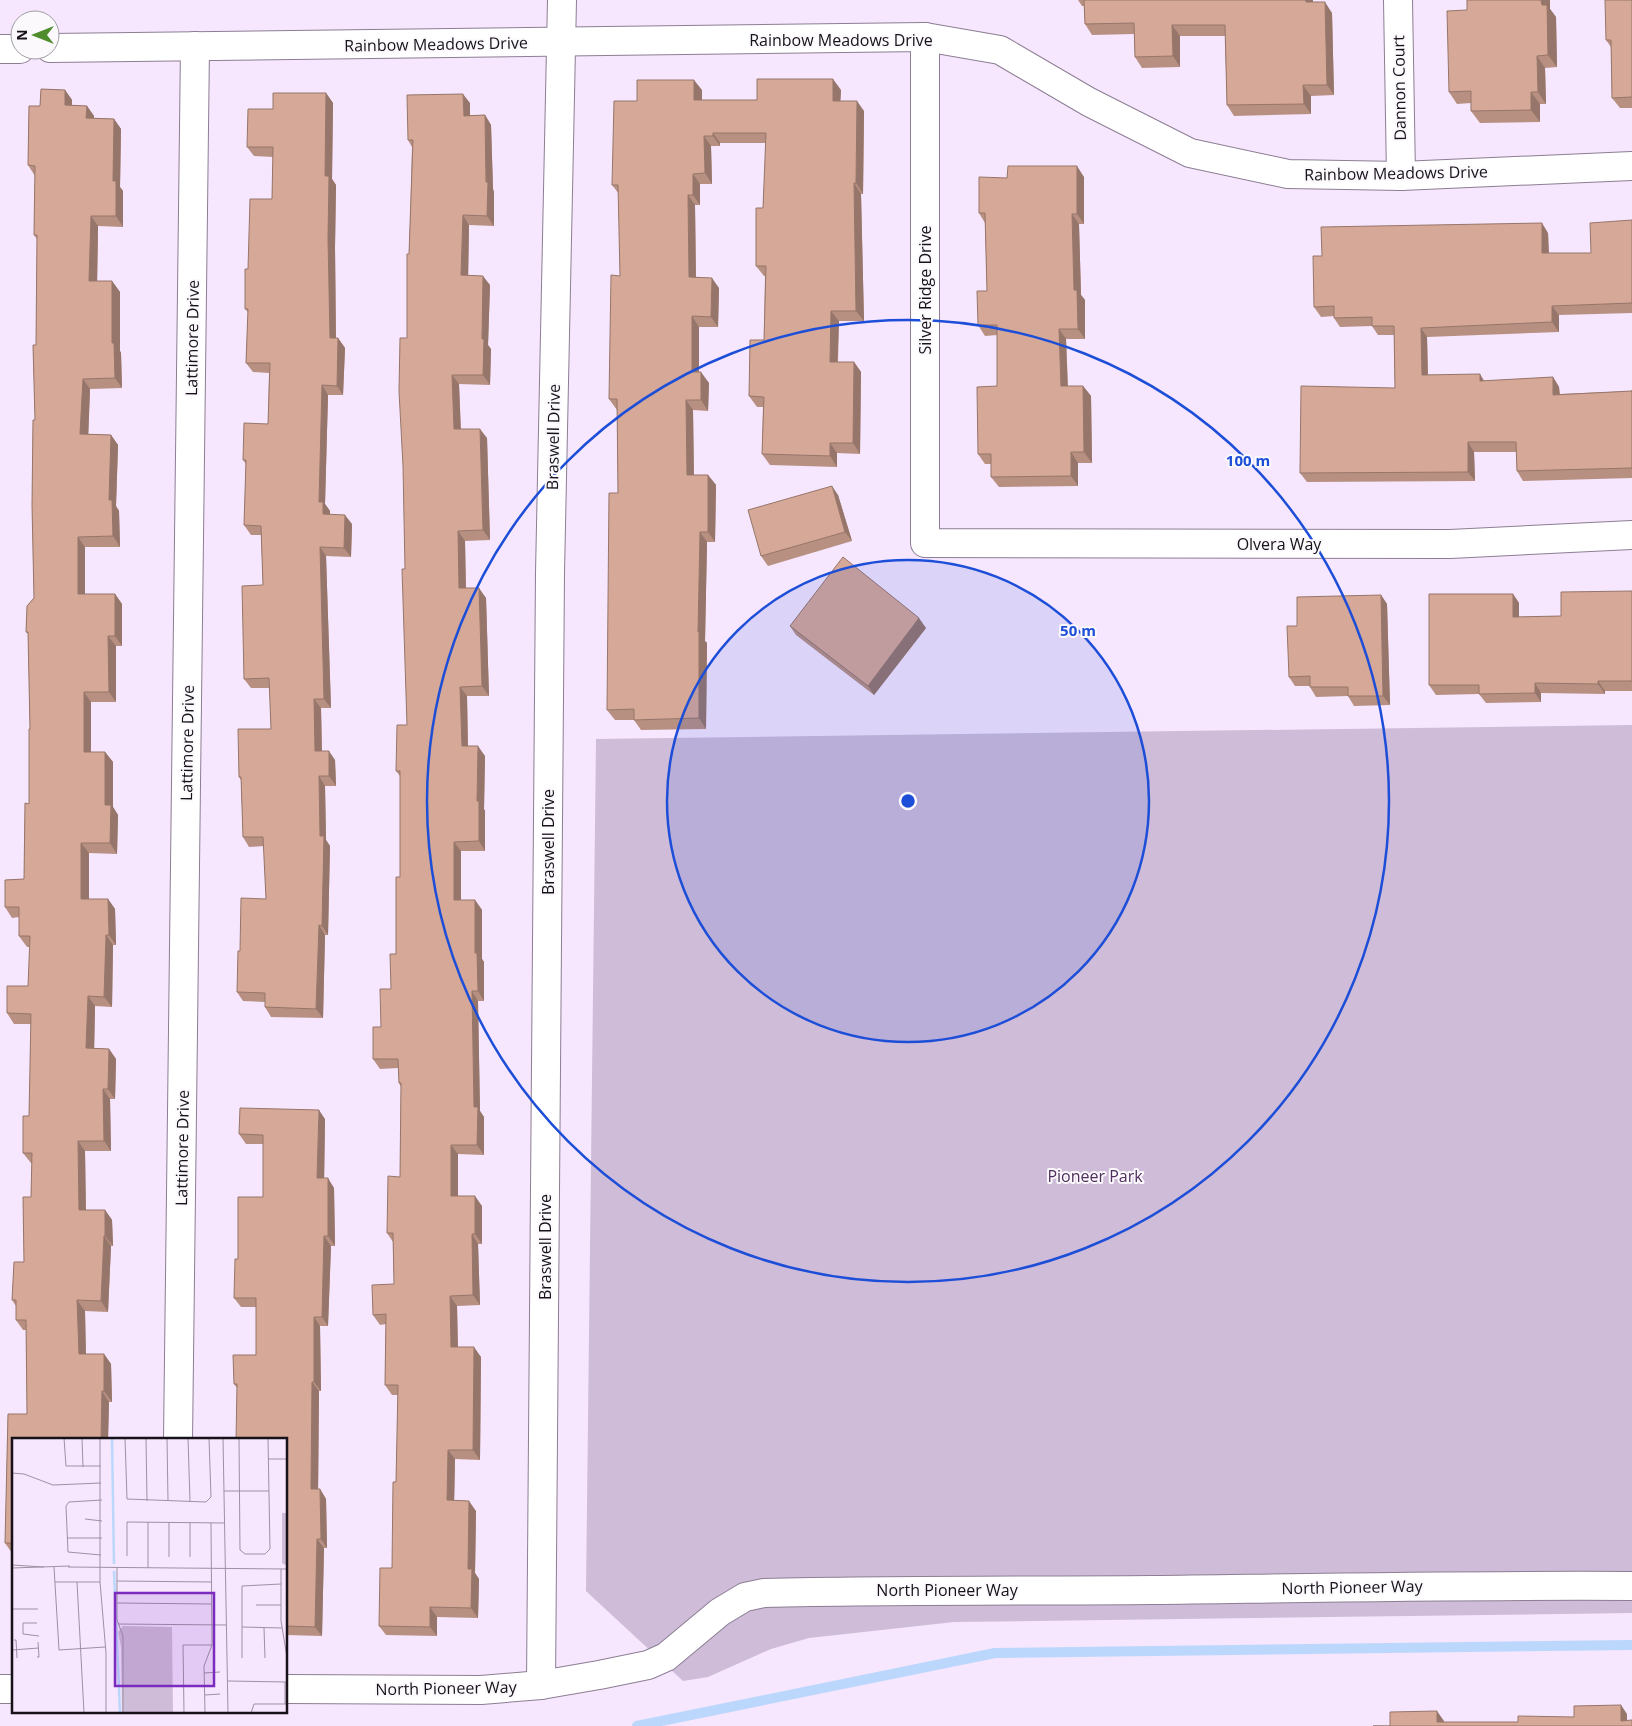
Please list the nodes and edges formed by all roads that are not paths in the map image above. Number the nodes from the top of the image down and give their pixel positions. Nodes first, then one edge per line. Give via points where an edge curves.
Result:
1 (562, 0) edge
2 (1398, 0) edge
3 (926, 37) junction
4 (561, 42) junction
5 (195, 46) junction
6 (60, 48) edge
7 (1632, 166) edge
8 (1401, 176) junction
9 (1632, 535) edge
10 (926, 543) joint
11 (178, 1438) edge
12 (1632, 1586) edge
13 (542, 1685) junction
14 (288, 1689) edge

1 - 4 street, Braswell Drive
2 - 8 street, Dannon Court
3 - 4 street, Rainbow Meadows Drive
3 - 8 street, Rainbow Meadows Drive via 1000,50 1090,102 1190,153 1288,174
3 - 10 street, Silver Ridge Drive
4 - 5 street, Rainbow Meadows Drive
4 - 13 street, Braswell Drive via 550,572
5 - 6 street, Rainbow Meadows Drive
5 - 11 street, Lattimore Drive
7 - 8 street, Rainbow Meadows Drive
9 - 10 street, Olvera Way via 1450,544
12 - 13 street, North Pioneer Way via 764,1592 745,1597 720,1612 666,1657 648,1665
13 - 14 street, North Pioneer Way via 481,1690

